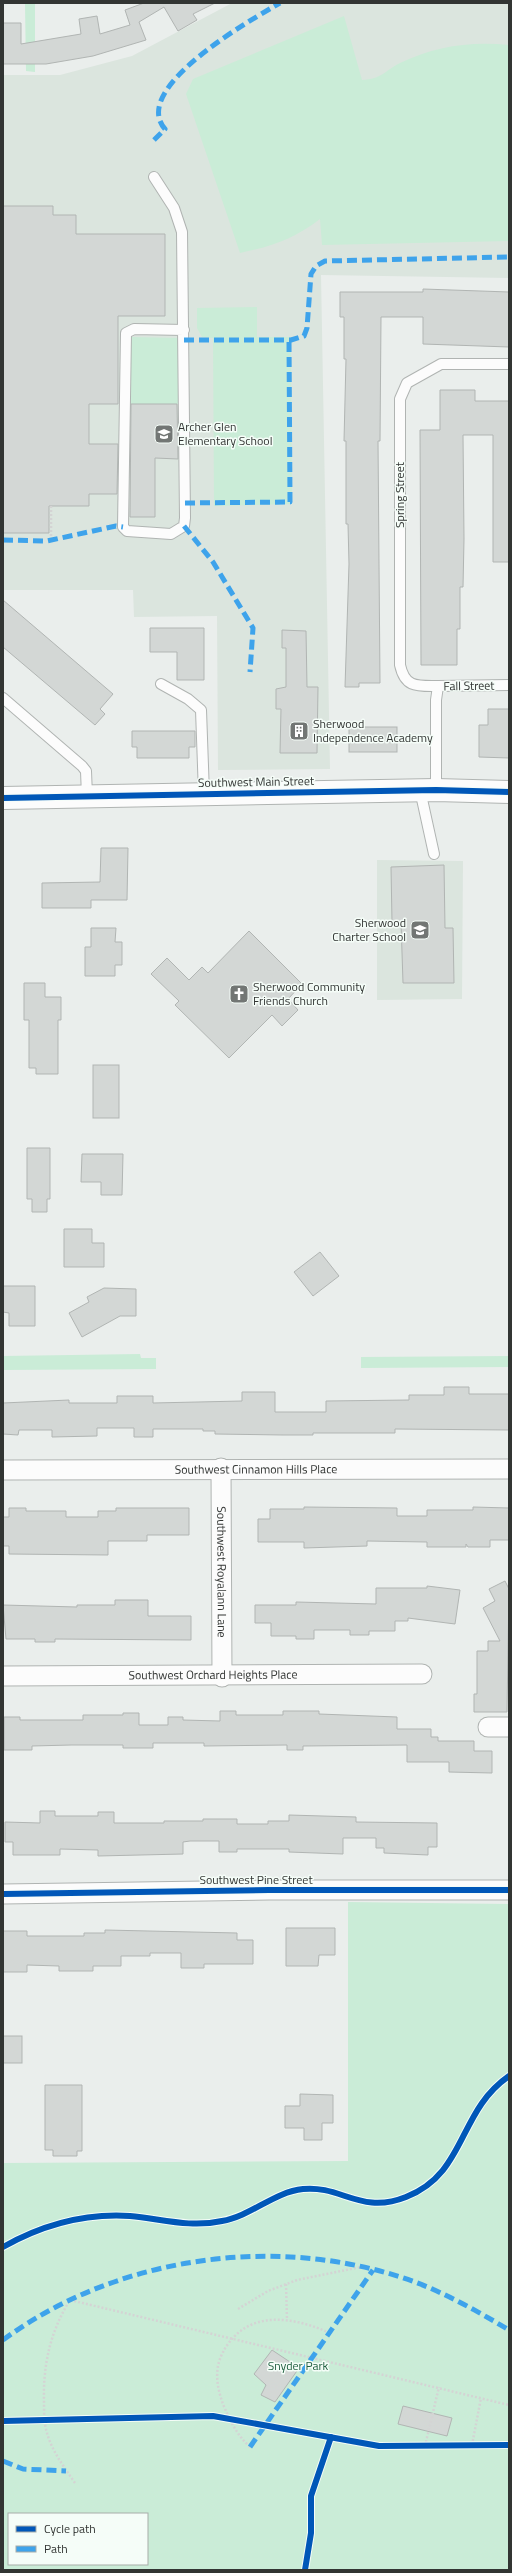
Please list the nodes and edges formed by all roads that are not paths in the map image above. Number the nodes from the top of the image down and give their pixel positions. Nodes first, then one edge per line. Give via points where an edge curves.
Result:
1 (154, 177) dead end
2 (184, 330) junction
3 (509, 364) edge
4 (161, 684) dead end
5 (509, 685) edge
6 (438, 686) junction
7 (3, 698) edge
8 (428, 790) junction
9 (509, 792) edge
10 (204, 794) junction
11 (87, 796) junction
12 (3, 798) edge
13 (434, 854) dead end
14 (221, 1468) junction
15 (509, 1468) edge
16 (3, 1470) edge
17 (422, 1674) dead end
18 (3, 1676) edge
19 (222, 1676) junction
20 (488, 1727) dead end
21 (509, 1727) edge
22 (509, 1890) edge
23 (3, 1894) edge

1 - 2 lane via 174,208 182,232
2 - 2 lane via 184,526 171,534 127,531 123,527 126,333 134,329
3 - 6 lane, Spring Street via 441,364 407,383 400,399 400,665 403,676 409,683
4 - 10 lane via 188,699 201,710
5 - 6 lane, Fall Street
6 - 8 lane, Fall Street
7 - 11 lane via 82,766 86,771
8 - 9 street, Southwest Main Street
8 - 10 street, Southwest Main Street
8 - 13 lane, Fall Street
10 - 11 street, Southwest Main Street
11 - 12 street, Southwest Main Street
14 - 15 street, Southwest Cinnamon Hills Place
14 - 16 street, Southwest Cinnamon Hills Place
14 - 19 street, Southwest Royalann Lane
17 - 19 street, Southwest Orchard Heights Place
18 - 19 street, Southwest Orchard Heights Place
20 - 21 street
22 - 23 street, Southwest Pine Street

